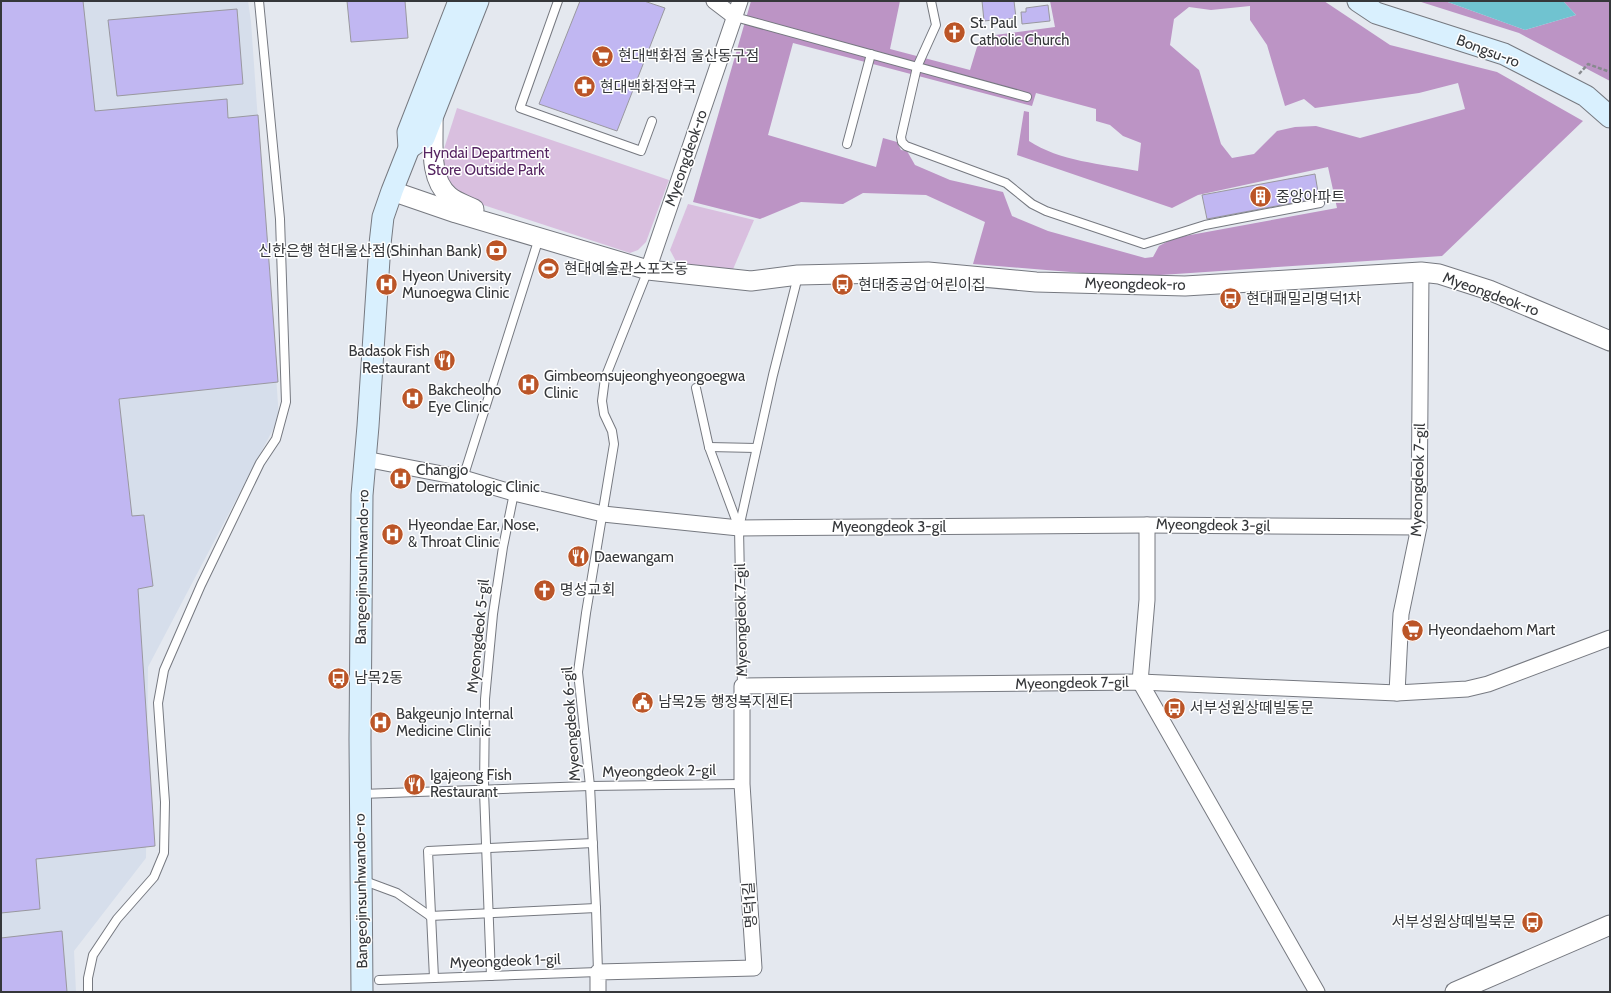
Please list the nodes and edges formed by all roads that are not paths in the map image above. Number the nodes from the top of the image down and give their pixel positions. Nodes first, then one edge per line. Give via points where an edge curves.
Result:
1 (259, 1) edge
2 (459, 1) edge
3 (478, 1) edge
4 (558, 1) edge
5 (714, 1) edge
6 (740, 1) edge
7 (931, 1) edge
8 (1358, 1) edge
9 (735, 16) junction
10 (871, 54) junction
11 (917, 68) junction
12 (1026, 97) dead end
13 (433, 116) junction
14 (1610, 117) edge
15 (652, 121) dead end
16 (847, 144) dead end
17 (409, 148) junction
18 (392, 191) junction
19 (1320, 203) dead end
20 (492, 224) junction
21 (539, 238) junction
22 (648, 270) junction
23 (1421, 272) junction
24 (798, 275) junction
25 (1610, 341) edge
26 (696, 388) dead end
27 (709, 447) junction
28 (756, 448) junction
29 (365, 459) junction
30 (463, 478) junction
31 (514, 493) junction
32 (603, 514) junction
33 (1147, 525) junction
34 (1419, 527) junction
35 (739, 528) junction
36 (1610, 638) edge
37 (1140, 682) junction
38 (742, 686) junction
39 (1396, 693) junction
40 (742, 784) junction
41 (590, 786) junction
42 (484, 791) junction
43 (360, 794) junction
44 (593, 843) junction
45 (487, 848) junction
46 (361, 880) junction
47 (596, 908) junction
48 (489, 912) junction
49 (430, 916) junction
50 (1610, 925) edge
51 (598, 972) junction
52 (491, 976) junction
53 (434, 978) junction
54 (379, 980) dead end
55 (88, 992) edge
56 (362, 992) edge
57 (598, 992) edge
58 (1317, 992) edge
59 (1455, 992) edge

1 - 55 lane via 280,219 286,402 276,439 260,463 201,585 164,670 158,703 165,802 164,853 154,878 117,919 93,955
2 - 17 main road, Bangeojinsunhwando-ro via 408,132
3 - 13 main road
4 - 15 lane via 520,108 641,151
5 - 9 street
6 - 9 street, Myeongdeok-ro
7 - 11 lane via 936,25
8 - 14 main road, Bongsu-ro via 1376,13 1504,54 1586,96
9 - 10 lane
9 - 22 street, Myeongdeok-ro
10 - 11 lane
10 - 16 lane
11 - 12 lane
11 - 19 lane via 902,142 906,146 1006,183 1046,212 1144,244 1204,225
13 - 17 main road via 424,138
13 - 20 street via 434,163 440,183 450,196 476,210
17 - 18 main road, Bangeojinsunhwando-ro
18 - 20 street, Myeongdeok-ro
18 - 29 main road, Bangeojinsunhwando-ro via 384,217 380,244
20 - 21 street, Myeongdeok-ro
21 - 22 street, Myeongdeok-ro
21 - 30 lane
22 - 24 street, Myeongdeok-ro via 751,281
22 - 32 lane, Myeongdeok 6-gil via 605,378 602,401 614,444
23 - 24 street, Myeongdeok-ro via 1185,286 1036,282 928,272
23 - 25 street, Myeongdeok-ro via 1439,274 1489,290
23 - 34 street, Myeongdeok 7-gil
24 - 28 lane, Myeongdeok 7-gil
26 - 27 lane
27 - 28 lane
27 - 35 lane
28 - 35 lane, Myeongdeok 7-gil
29 - 30 street, Myeongdeok 3-gil
29 - 43 main road, Bangeojinsunhwando-ro via 362,496
30 - 31 street, Myeongdeok 3-gil
31 - 32 street, Myeongdeok 3-gil
31 - 42 lane, Myeongdeok 5-gil via 493,614 485,699
32 - 35 street, Myeongdeok 3-gil
32 - 41 lane, Myeongdeok 6-gil via 578,672
33 - 34 street, Myeongdeok 3-gil
33 - 35 street, Myeongdeok 3-gil
33 - 37 street via 1147,600
34 - 39 street, Myeongdeok 7-gil via 1401,614
35 - 38 lane, Myeongdeok 7-gil
36 - 39 street via 1488,684 1466,689
37 - 38 street, Myeongdeok 7-gil
37 - 39 street, Myeongdeok 7-gil
37 - 58 street
38 - 40 street, 명덕1길
40 - 41 lane, Myeongdeok 2-gil
40 - 51 street, 명덕1길 via 754,968
41 - 42 lane, Myeongdeok 2-gil
41 - 44 lane, Myeongdeok 6-gil
42 - 43 lane, Myeongdeok 2-gil
42 - 45 lane, Myeongdeok 5-gil
43 - 46 main road, Bangeojinsunhwando-ro
44 - 45 lane
44 - 47 lane, Myeongdeok 6-gil
45 - 48 lane, Myeongdeok 5-gil
45 - 49 lane, Myeongdeok 1-gil via 428,850
46 - 49 lane via 397,893
46 - 56 main road, Bangeojinsunhwando-ro
47 - 48 lane
47 - 51 lane, Myeongdeok 6-gil
48 - 49 lane
48 - 52 lane, Myeongdeok 5-gil
49 - 53 lane, Myeongdeok 1-gil
50 - 59 street
51 - 52 lane, Myeongdeok 1-gil
51 - 57 street
52 - 53 lane, Myeongdeok 1-gil
53 - 54 lane

